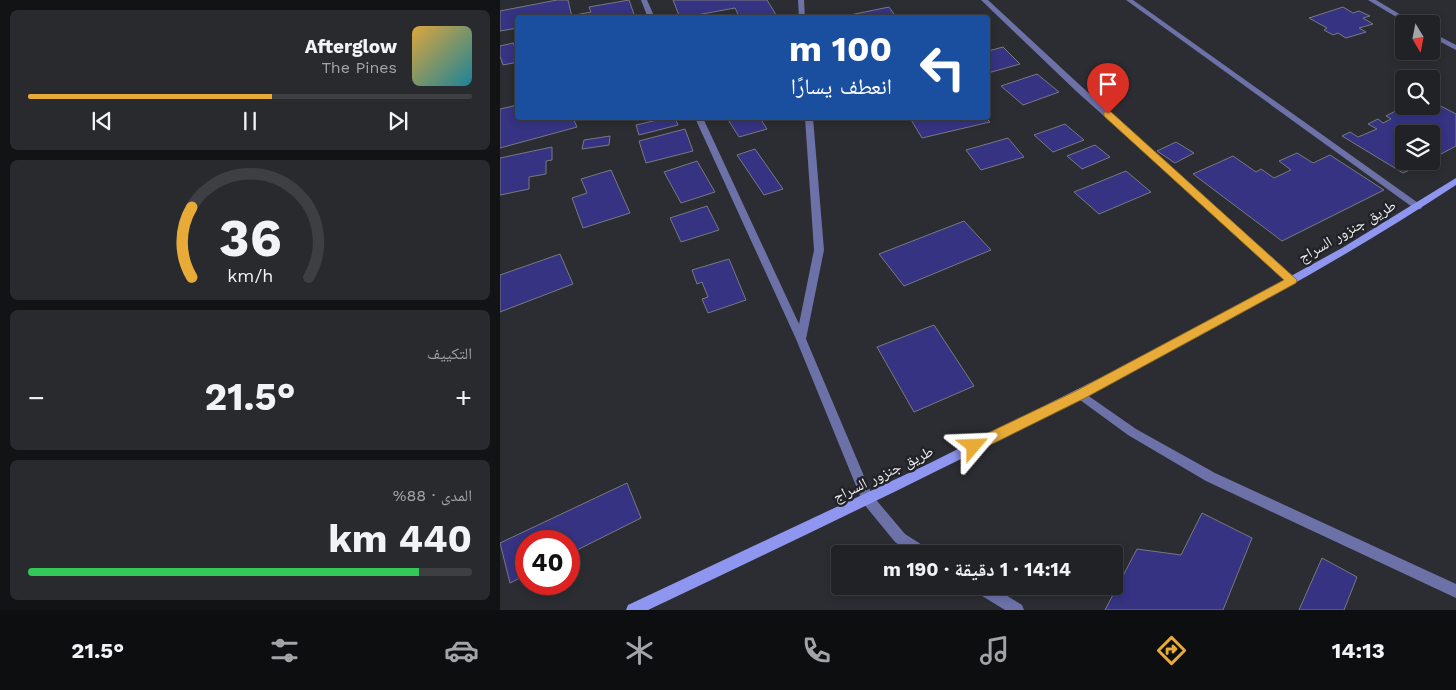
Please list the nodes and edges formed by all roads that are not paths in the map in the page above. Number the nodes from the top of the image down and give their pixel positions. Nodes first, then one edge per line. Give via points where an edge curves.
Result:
1 (644, 0) edge
2 (801, 0) edge
3 (984, 0) edge
4 (1129, 0) edge
5 (1370, 0) edge
6 (651, 15) edge
7 (802, 15) edge
8 (1397, 15) edge
9 (1440, 39) edge
10 (1456, 48) edge
11 (699, 120) edge
12 (809, 120) edge
13 (1456, 181) edge
14 (1418, 207) junction
15 (1292, 280) junction
16 (801, 339) junction
17 (1080, 394) junction
18 (867, 499) junction
19 (911, 545) edge
20 (1456, 591) edge
21 (993, 595) edge
22 (633, 610) edge
23 (1018, 610) edge

1 - 6 street
2 - 7 street
3 - 15 street
4 - 14 street
5 - 8 street
9 - 10 street
11 - 16 street
12 - 16 street via 819,250
13 - 14 street, طريق جنزور السراج
14 - 15 street, طريق جنزور السراج
15 - 17 street, طريق جنزور السراج
16 - 18 street
17 - 18 street, طريق جنزور السراج
17 - 20 street via 1132,432 1190,466
18 - 19 street via 900,538
18 - 22 street, طريق جنزور السراج
21 - 23 street

